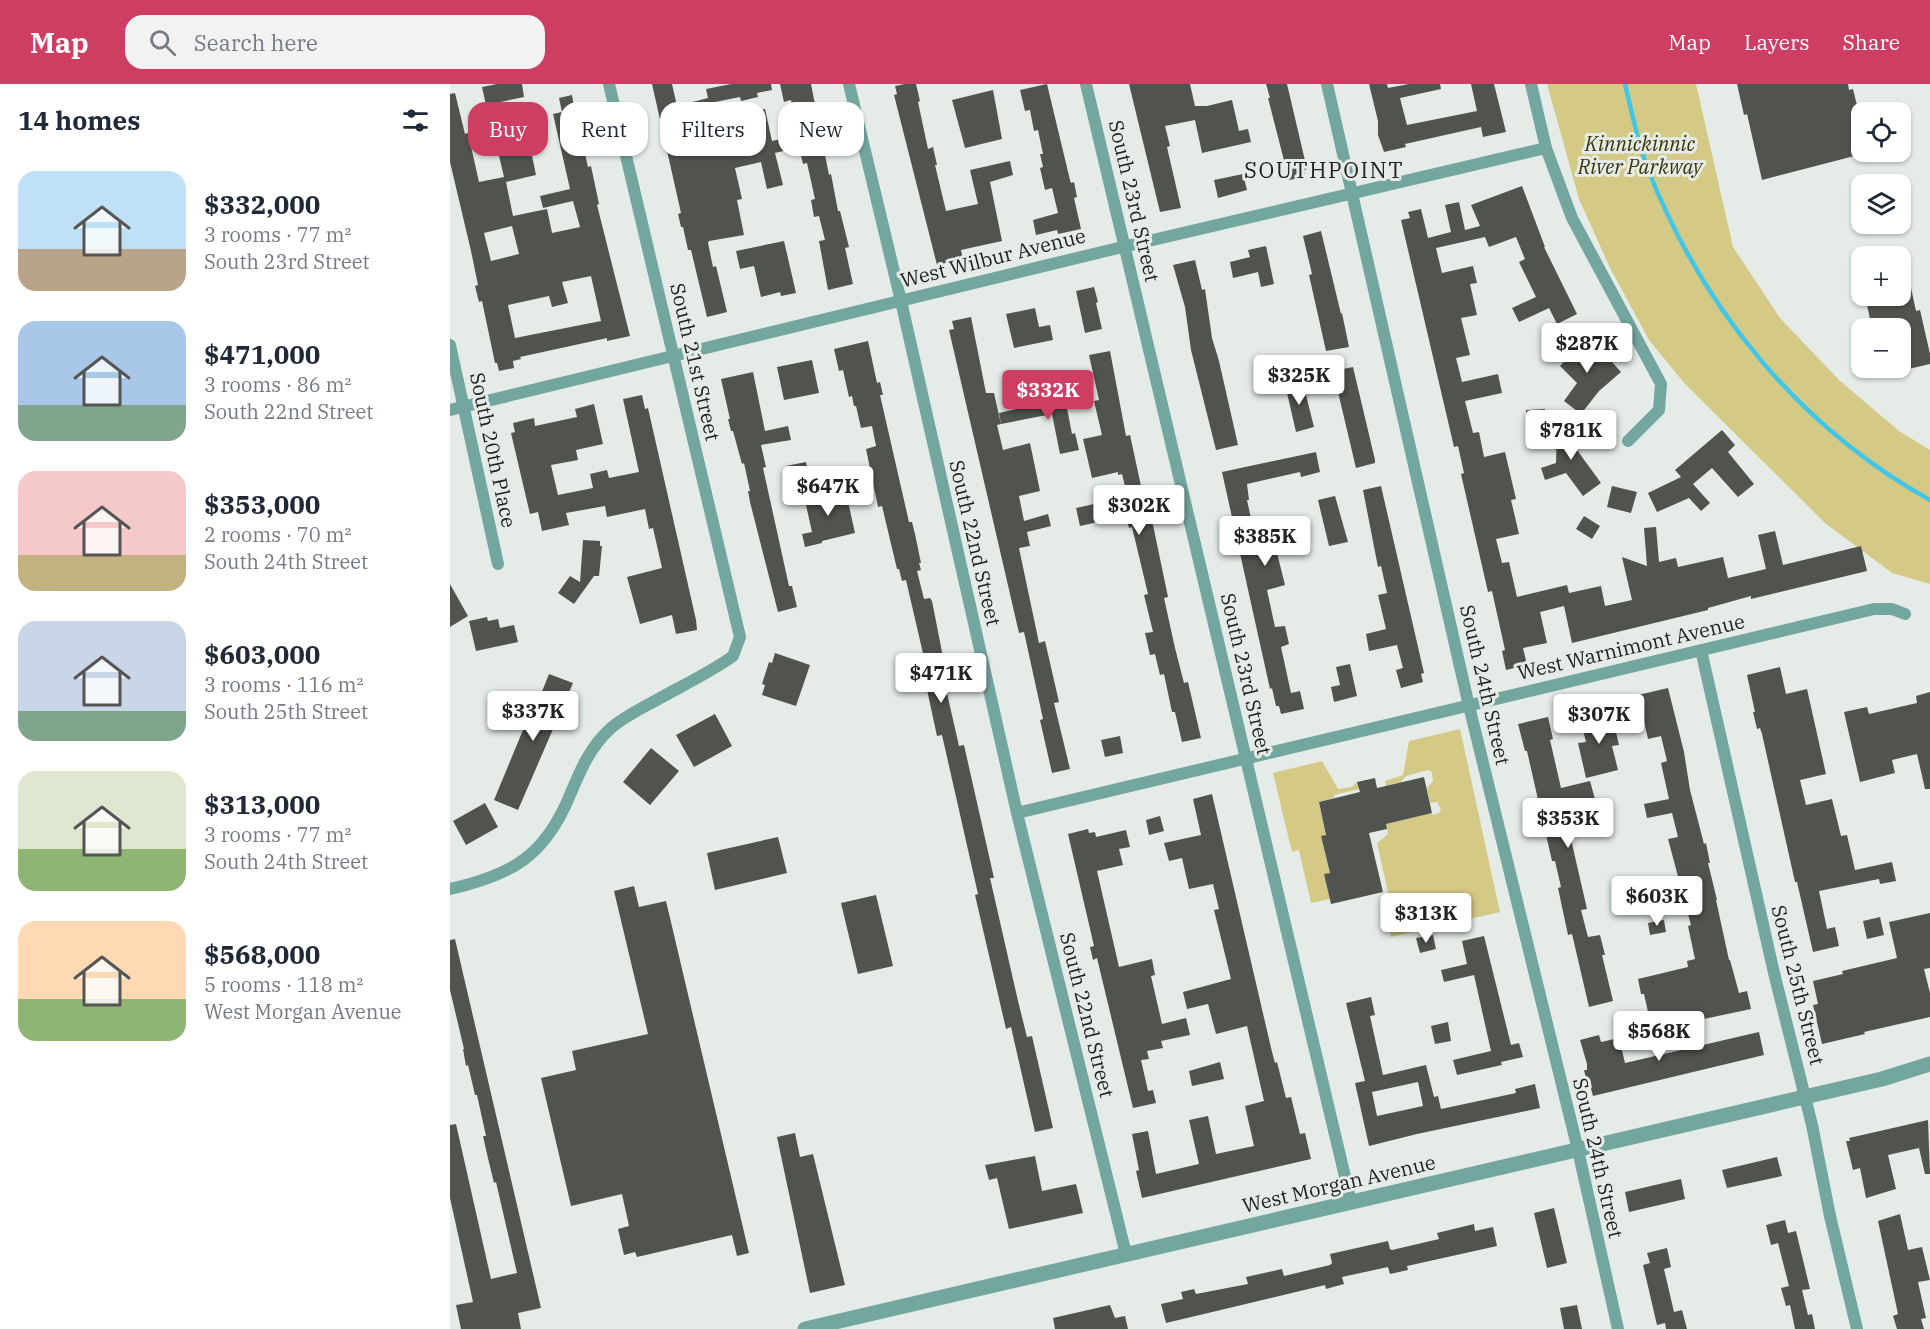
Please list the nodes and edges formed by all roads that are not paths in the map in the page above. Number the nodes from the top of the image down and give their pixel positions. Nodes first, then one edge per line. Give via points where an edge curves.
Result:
1 (609, 84) edge
2 (849, 84) edge
3 (1086, 84) edge
4 (1327, 84) edge
5 (1531, 84) edge
6 (1546, 148) junction
7 (1353, 193) junction
8 (1124, 247) junction
9 (900, 301) junction
10 (450, 345) edge
11 (674, 356) junction
12 (464, 407) junction
13 (450, 410) edge
14 (1628, 441) dead end
15 (498, 564) dead end
16 (1905, 614) dead end
17 (1701, 650) junction
18 (1469, 706) junction
19 (1247, 760) junction
20 (1017, 813) junction
21 (450, 889) edge
22 (1930, 1064) edge
23 (1930, 1073) edge
24 (1882, 1079) junction
25 (1805, 1097) junction
26 (1578, 1150) junction
27 (1351, 1202) junction
28 (1126, 1254) junction
29 (805, 1329) edge
30 (1618, 1329) edge
31 (1857, 1329) edge

1 - 11 street, South 21st Street
2 - 9 street, South 22nd Street
3 - 8 street, South 23rd Street
4 - 7 street, South 24th Street
5 - 6 street
6 - 7 street, West Wilbur Avenue
6 - 14 street via 1572,218 1661,384 1659,410
7 - 8 street, West Wilbur Avenue
7 - 18 street, South 24th Street
8 - 9 street, West Wilbur Avenue
8 - 19 street, South 23rd Street
9 - 11 street, West Wilbur Avenue
9 - 20 street, South 22nd Street
10 - 12 street, South 20th Place
11 - 12 street, West Wilbur Avenue
11 - 21 street, South 21st Street via 740,637 737,648 721,664 611,728 583,765 551,833 534,852 493,878
12 - 13 street, West Wilbur Avenue
12 - 15 street, South 20th Place
16 - 17 street, West Warnimont Avenue via 1874,609
17 - 18 street, West Warnimont Avenue
17 - 25 street, South 25th Street
18 - 19 street, West Warnimont Avenue
18 - 26 street, South 24th Street
19 - 20 street, West Warnimont Avenue
19 - 27 street, South 23rd Street
20 - 28 street, South 22nd Street
22 - 24 street, West Morgan Avenue
23 - 24 street, West Morgan Avenue
24 - 25 street, West Morgan Avenue
25 - 26 street, West Morgan Avenue
25 - 31 street, South 25th Street
26 - 27 street, West Morgan Avenue
26 - 30 street, South 24th Street
27 - 28 street, West Morgan Avenue
28 - 29 street, West Morgan Avenue

